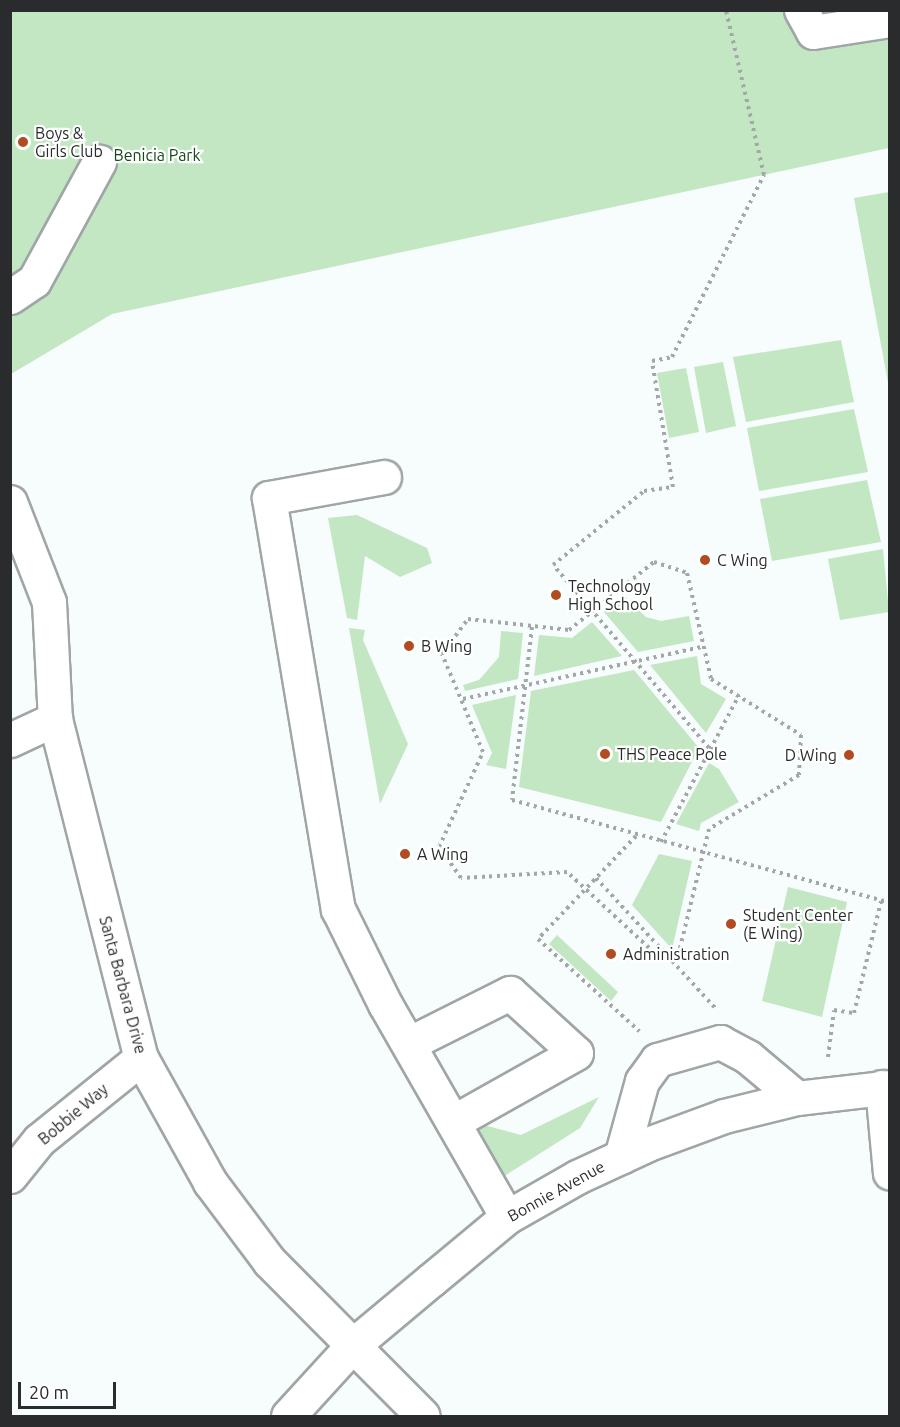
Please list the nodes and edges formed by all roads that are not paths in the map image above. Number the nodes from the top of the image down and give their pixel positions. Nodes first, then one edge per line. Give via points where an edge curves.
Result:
1 (801, 10) edge
2 (890, 20) edge
3 (99, 162) dead end
4 (10, 297) edge
5 (384, 477) dead end
6 (10, 502) edge
7 (55, 719) junction
8 (10, 740) edge
9 (410, 1042) junction
10 (141, 1058) junction
11 (886, 1087) edge
12 (797, 1098) junction
13 (453, 1122) junction
14 (621, 1157) junction
15 (890, 1173) edge
16 (10, 1176) edge
17 (507, 1217) junction
18 (352, 1346) junction
19 (288, 1416) edge
20 (423, 1416) edge

1 - 2 street via 813,32
3 - 4 street via 34,282
5 - 9 street via 269,498 338,909 385,1004
6 - 7 street, Santa Barbara Drive via 49,602
7 - 8 street
7 - 10 street, Santa Barbara Drive
9 - 13 street
9 - 13 street via 510,993 576,1053
10 - 16 street, Bobbie Way via 39,1140
10 - 18 street, Santa Barbara Drive via 210,1182 269,1261
11 - 12 street, Bonnie Avenue
11 - 15 street
12 - 14 street, Bonnie Avenue via 724,1116
12 - 14 street via 748,1056 720,1042 657,1060 642,1081
13 - 17 street
14 - 17 street, Bonnie Avenue
17 - 18 street, Bonnie Avenue
18 - 19 street, Bonnie Avenue
18 - 20 street, Santa Barbara Drive

